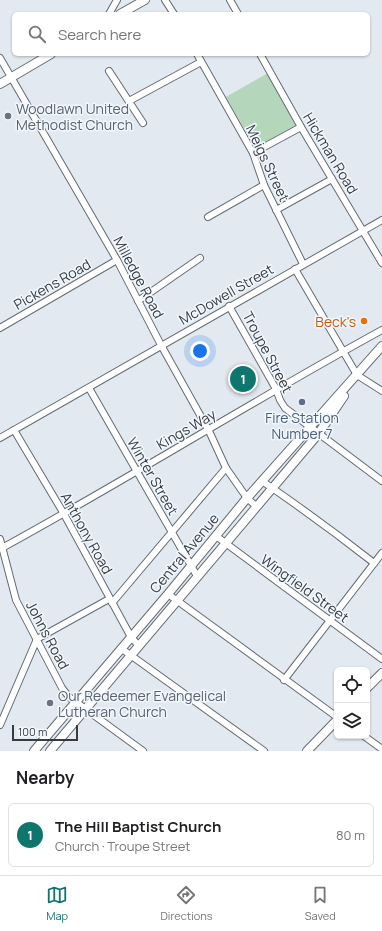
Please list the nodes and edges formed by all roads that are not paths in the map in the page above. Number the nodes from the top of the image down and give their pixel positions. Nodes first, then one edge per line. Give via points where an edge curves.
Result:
1 (117, 0) edge
2 (145, 0) edge
3 (165, 0) edge
4 (230, 0) edge
5 (109, 12) edge
6 (124, 12) edge
7 (173, 12) edge
8 (237, 12) edge
9 (48, 56) edge
10 (198, 56) edge
11 (261, 56) edge
12 (0, 58) edge
13 (201, 62) junction
14 (109, 71) dead end
15 (11, 77) junction
16 (0, 84) edge
17 (129, 101) junction
18 (143, 123) dead end
19 (301, 128) junction
20 (253, 154) junction
21 (332, 179) junction
22 (264, 185) junction
23 (276, 210) junction
24 (208, 217) dead end
25 (382, 220) edge
26 (363, 231) junction
27 (200, 258) dead end
28 (117, 260) junction
29 (382, 263) edge
30 (303, 264) junction
31 (295, 269) junction
32 (138, 301) junction
33 (229, 306) junction
34 (0, 328) edge
35 (382, 330) edge
36 (162, 345) junction
37 (382, 346) edge
38 (342, 352) junction
39 (358, 375) junction
40 (89, 388) junction
41 (276, 389) junction
42 (382, 391) edge
43 (310, 426) junction
44 (14, 430) junction
45 (210, 430) junction
46 (319, 433) junction
47 (0, 438) edge
48 (226, 468) junction
49 (137, 471) junction
50 (262, 481) junction
51 (382, 481) edge
52 (271, 488) junction
53 (247, 498) junction
54 (256, 506) junction
55 (64, 514) junction
56 (172, 533) junction
57 (216, 536) junction
58 (0, 539) edge
59 (225, 544) junction
60 (2, 548) junction
61 (382, 553) edge
62 (374, 563) junction
63 (191, 566) junction
64 (197, 576) junction
65 (168, 594) junction
66 (177, 600) junction
67 (110, 601) junction
68 (329, 621) junction
69 (131, 637) junction
70 (37, 639) junction
71 (139, 646) junction
72 (122, 649) junction
73 (131, 656) junction
74 (382, 659) edge
75 (382, 673) edge
76 (284, 680) junction
77 (370, 685) edge
78 (77, 702) junction
79 (85, 709) junction
80 (334, 716) edge
81 (334, 721) edge
82 (0, 725) edge
83 (368, 739) edge
84 (382, 749) edge
85 (34, 751) edge
86 (50, 751) edge
87 (143, 751) edge
88 (264, 751) edge
89 (307, 751) edge

1 - 5 street
2 - 6 main road
3 - 7 street
4 - 8 street
9 - 15 main road
10 - 13 street, Meigs Street
11 - 19 street, Hickman Road
12 - 15 street, Milledge Road
13 - 17 street
13 - 20 street, Meigs Street
14 - 17 street
15 - 16 main road
15 - 28 street, Milledge Road
17 - 18 street
19 - 20 street
19 - 21 street, Hickman Road
20 - 22 street, Meigs Street
21 - 23 street
21 - 26 street, Hickman Road
22 - 23 street, Meigs Street
22 - 24 street
23 - 30 street, Meigs Street
25 - 26 street, McDowell Street
26 - 29 street, Hickman Road
26 - 30 street, McDowell Street
27 - 32 street
28 - 32 street, Milledge Road
28 - 34 street, Pickens Road
30 - 31 street, McDowell Street
31 - 33 street, McDowell Street
31 - 38 street
32 - 36 street, Milledge Road
33 - 36 street, McDowell Street
33 - 41 street, Troupe Street
35 - 38 street, Kings Way
36 - 40 street, McDowell Street
36 - 45 street, Milledge Road
37 - 39 main road, Central Avenue
38 - 39 street
38 - 41 street, Kings Way
39 - 42 street
39 - 43 main road, Central Avenue
39 - 46 main road, Central Avenue
40 - 44 street, McDowell Street
40 - 49 street, Winter Street
41 - 43 street, Troupe Street via 285,408
41 - 45 street, Kings Way
43 - 46 street, Troupe Street
43 - 50 main road, Central Avenue
44 - 47 street, McDowell Street
44 - 55 street, Anthony Road
45 - 48 street, Milledge Road
45 - 49 street, Kings Way
46 - 51 street, Troupe Street
46 - 52 main road, Central Avenue
48 - 53 street, Milledge Road
48 - 56 street
49 - 55 street, Kings Way
49 - 56 street, Winter Street
50 - 52 street
50 - 53 main road, Central Avenue
52 - 54 main road, Central Avenue
52 - 62 street
53 - 54 street, Milledge Road
53 - 57 main road, Central Avenue
54 - 59 main road, Central Avenue
55 - 60 street, Kings Way
55 - 67 street, Anthony Road
56 - 63 street, Winter Street
56 - 67 street
57 - 59 street, Wingfield Street
57 - 63 main road, Central Avenue
58 - 60 street, Johns Road
59 - 64 main road, Central Avenue
59 - 68 street, Wingfield Street
60 - 70 street, Johns Road via 16,600
61 - 62 street
62 - 68 street
63 - 64 street, Winter Street
63 - 65 main road, Central Avenue
64 - 66 main road, Central Avenue
65 - 66 street
65 - 69 main road, Central Avenue
66 - 71 main road, Central Avenue
66 - 76 street
67 - 69 street, Anthony Road
67 - 70 street
68 - 74 street, Wingfield Street
68 - 76 street
69 - 71 street, Anthony Road
69 - 72 main road, Central Avenue
70 - 78 street, Johns Road via 62,688
70 - 82 street
71 - 73 main road, Central Avenue
72 - 73 street
72 - 78 main road, Central Avenue
73 - 79 main road, Central Avenue
73 - 88 street
75 - 77 main road
76 - 80 street
78 - 79 street, Johns Road
78 - 85 main road, Central Avenue
79 - 86 main road, Central Avenue
79 - 87 street, Johns Road
81 - 89 main road
83 - 84 street

